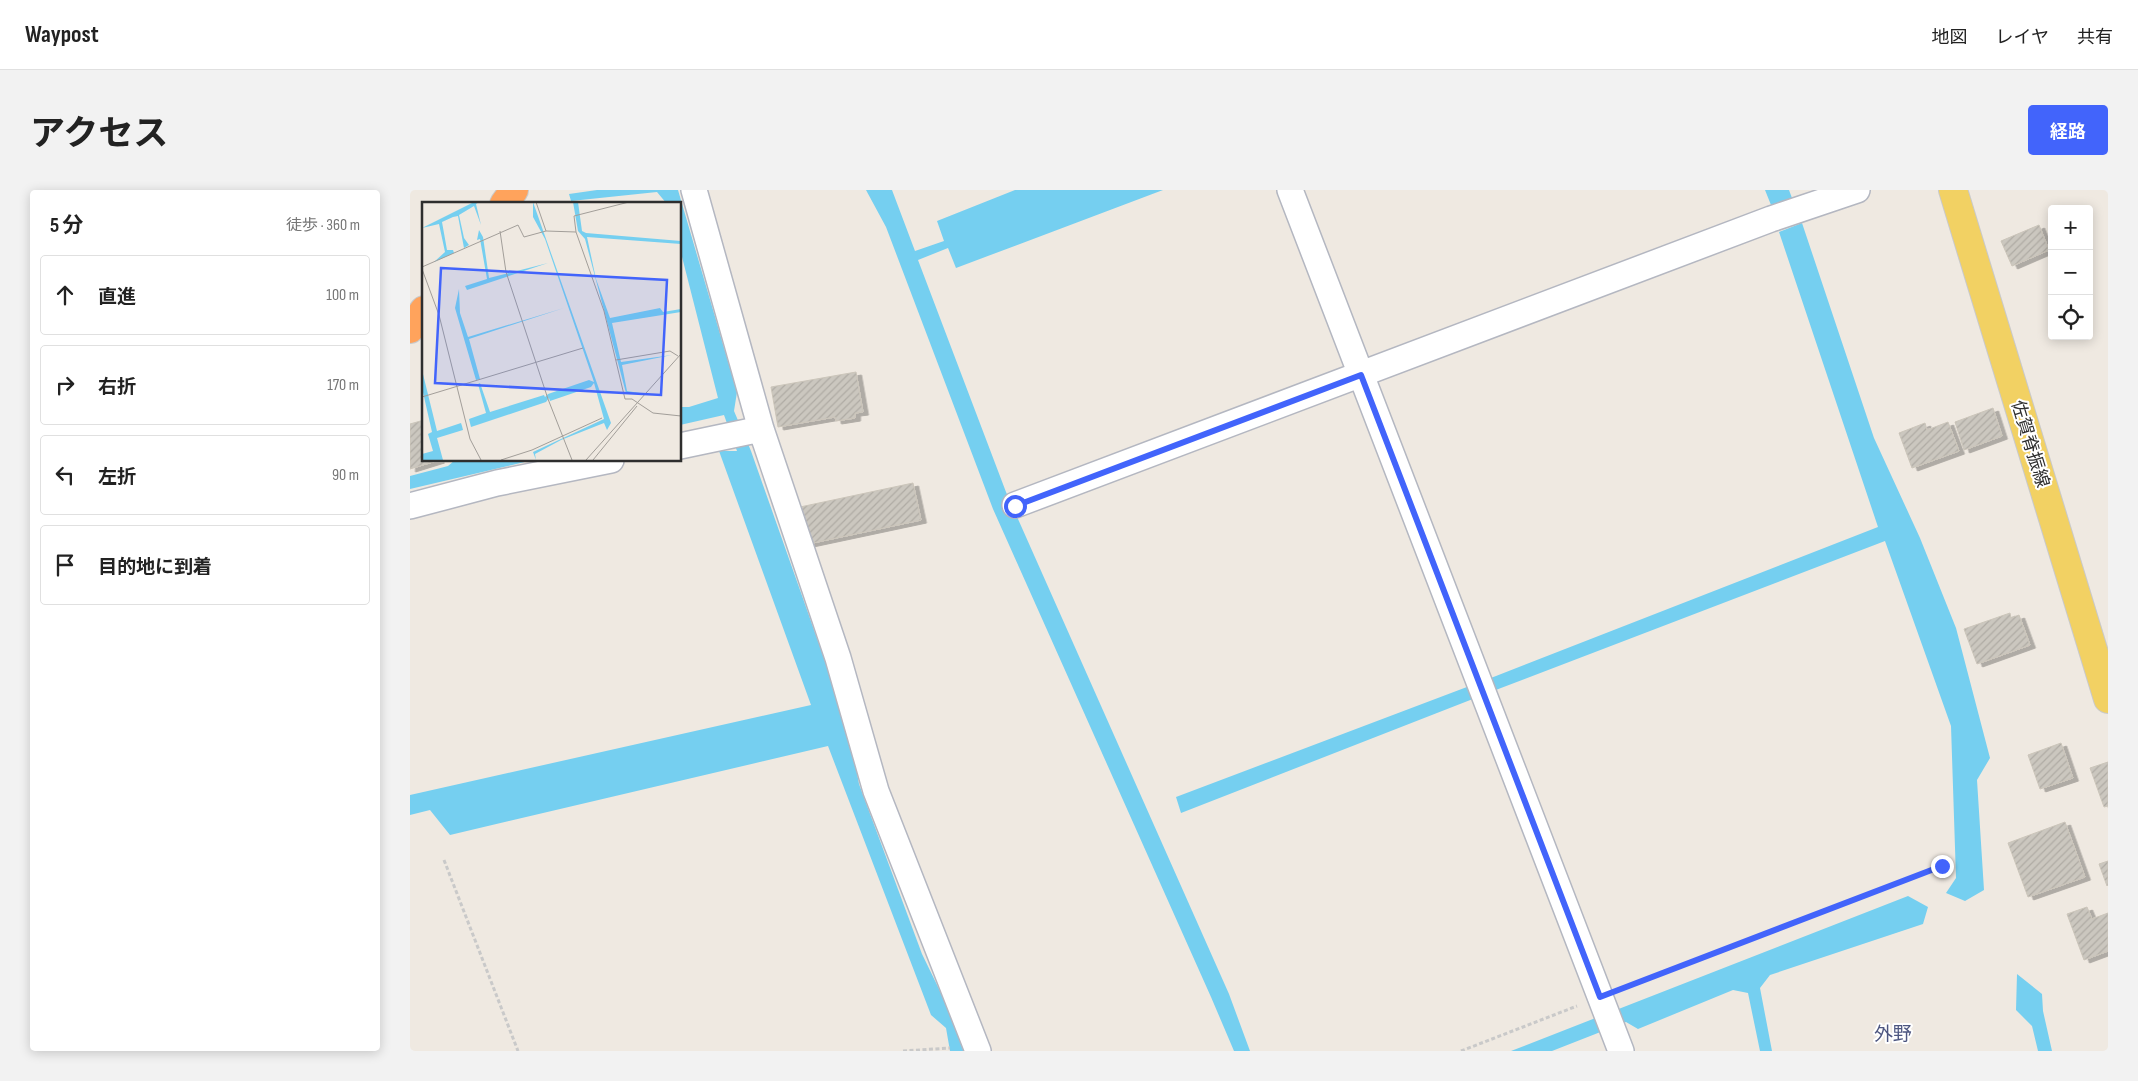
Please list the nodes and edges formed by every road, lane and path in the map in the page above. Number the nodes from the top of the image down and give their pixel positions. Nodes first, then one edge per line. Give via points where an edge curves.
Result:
1 (514, 190) edge
2 (694, 190) edge
3 (1290, 190) edge
4 (1857, 190) edge
5 (1953, 190) edge
6 (505, 202) edge
7 (422, 313) edge
8 (410, 329) edge
9 (1361, 375) junction
10 (761, 429) junction
11 (681, 446) edge
12 (605, 461) edge
13 (410, 506) edge
14 (1015, 506) dead end
15 (2108, 699) edge
16 (444, 860) dead end
17 (1942, 866) dead end
18 (1602, 1002) junction
19 (1617, 1042) edge
20 (940, 1050) edge
21 (518, 1051) edge
22 (903, 1051) edge
23 (978, 1051) edge
24 (1461, 1051) edge

1 - 6 highway
2 - 10 street
3 - 9 street
4 - 9 street via 1771,219
5 - 15 main road, 佐賀脊振線
7 - 8 highway
9 - 14 street
9 - 18 street
10 - 11 street
10 - 23 street via 838,658 876,791
12 - 13 street via 497,483
16 - 21 path
17 - 18 path
18 - 19 street
18 - 24 path
20 - 22 path

